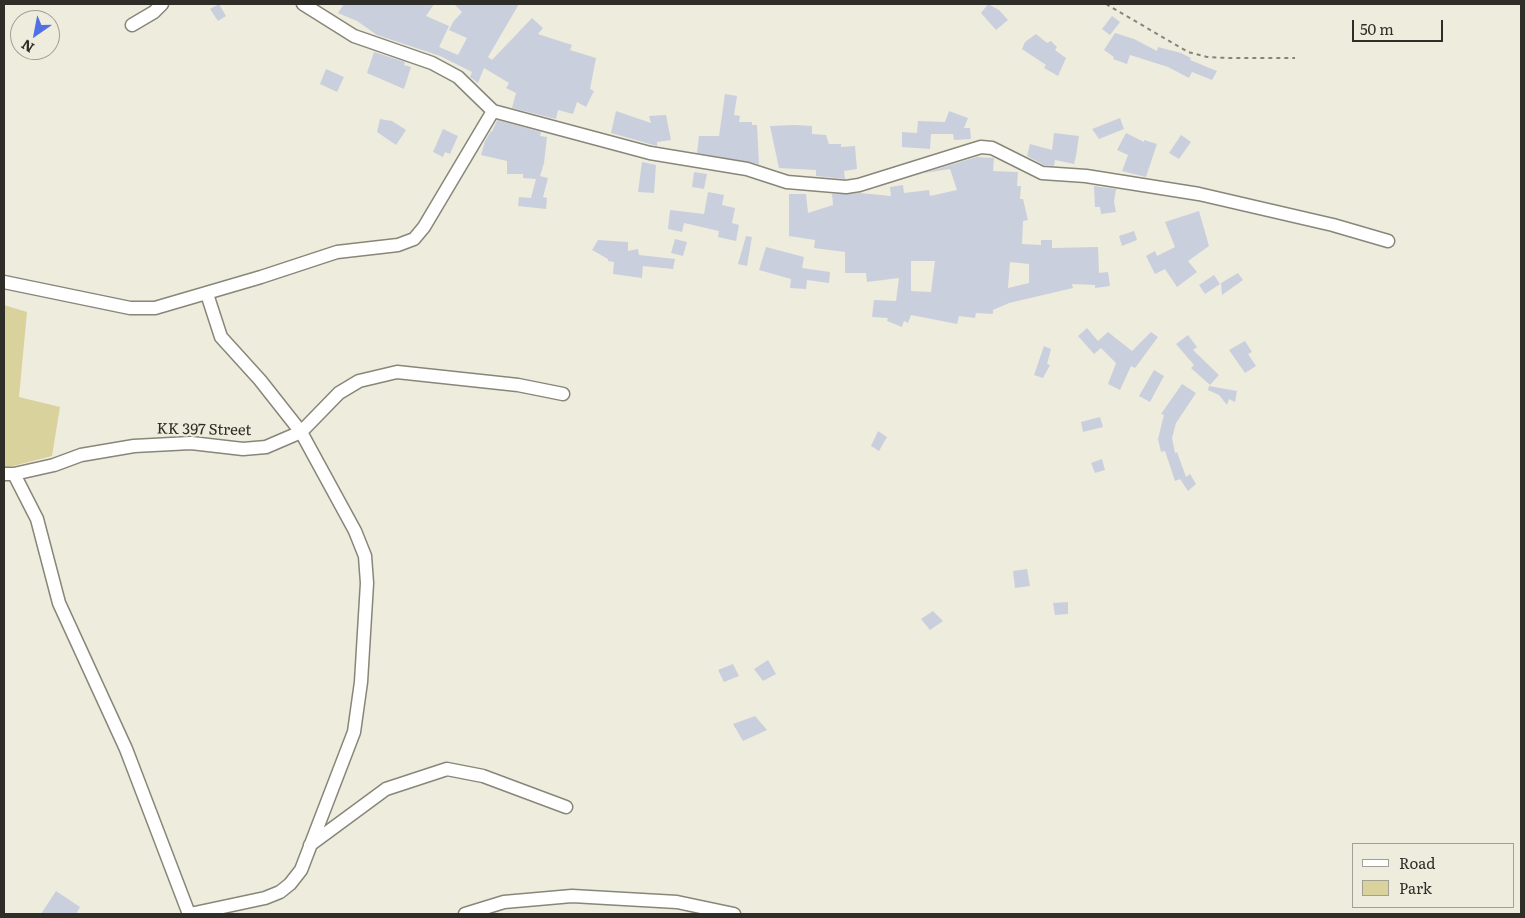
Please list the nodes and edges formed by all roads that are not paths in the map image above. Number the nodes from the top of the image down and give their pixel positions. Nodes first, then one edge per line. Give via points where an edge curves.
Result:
1 (162, 4) edge
2 (303, 4) edge
3 (132, 24) dead end
4 (493, 111) junction
5 (1388, 241) dead end
6 (4, 282) edge
7 (207, 294) junction
8 (562, 394) dead end
9 (301, 432) junction
10 (9, 474) edge
11 (566, 807) dead end
12 (310, 845) junction
13 (190, 914) edge
14 (465, 914) edge
15 (734, 914) edge

1 - 3 street
2 - 4 street via 354,36 432,63 458,77
4 - 5 street via 650,152 747,169 787,182 830,186 859,185 968,151 992,148 1042,173 1086,176 1199,194
4 - 7 street via 414,239 398,245 337,252
6 - 7 street via 130,308 155,308
7 - 9 street via 221,337
8 - 9 street, KK 397 Street via 518,385 397,372 359,382 339,393
9 - 10 street, KK 397 Street via 266,447 243,449 191,443 134,446 81,455 54,465
9 - 12 street via 355,532 365,556 367,583 361,682 354,732
10 - 13 street via 37,520 59,603 126,749
11 - 12 street via 483,776 447,769 386,789
12 - 13 street via 301,870 280,892
14 - 15 street via 504,902 572,896 677,902

